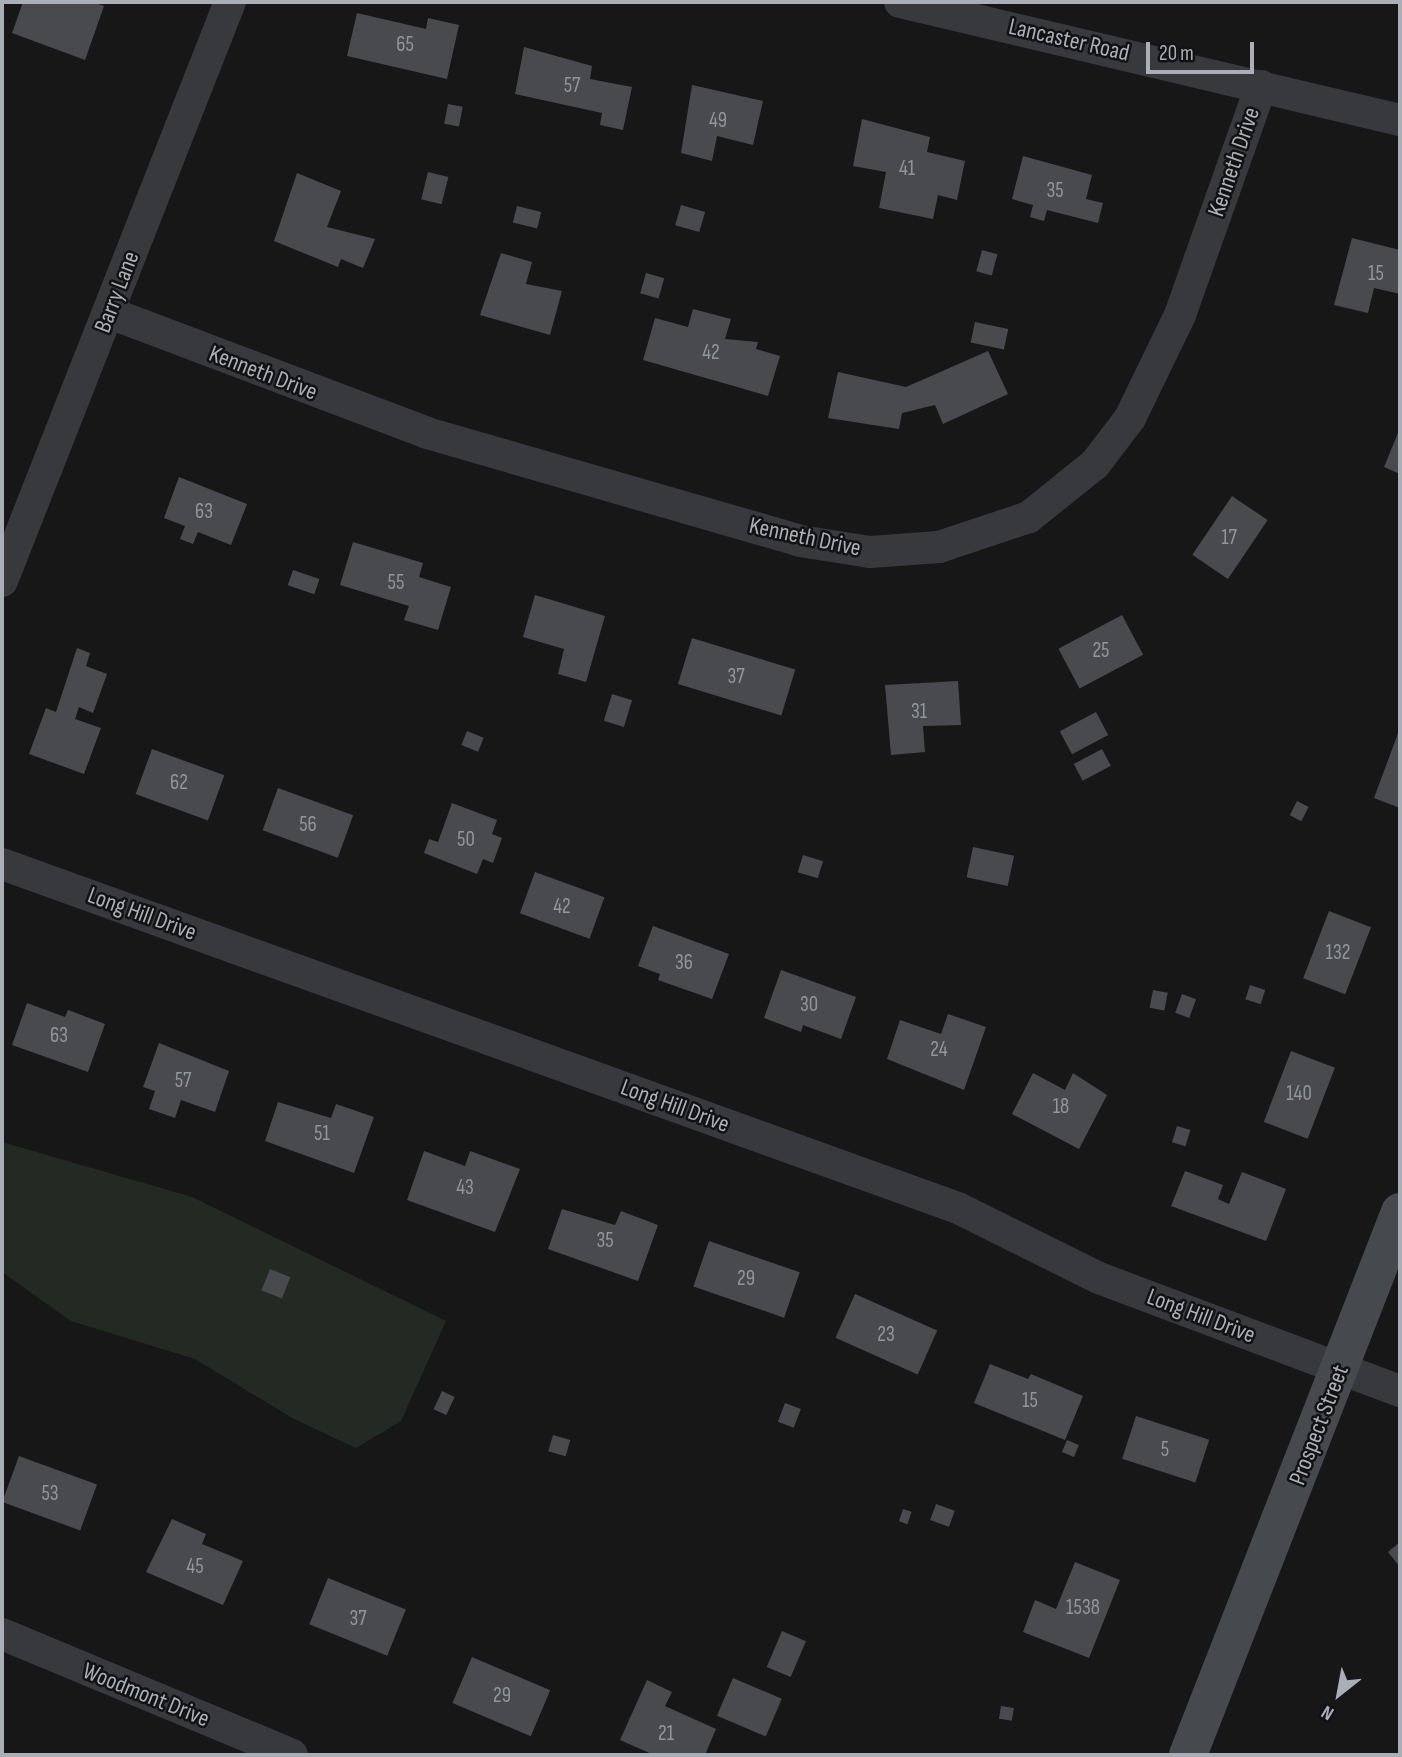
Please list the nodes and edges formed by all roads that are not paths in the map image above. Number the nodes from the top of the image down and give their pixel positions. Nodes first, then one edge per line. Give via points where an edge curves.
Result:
1 (230, 2) edge
2 (900, 2) edge
3 (1261, 86) junction
4 (1400, 120) edge
5 (110, 313) junction
6 (2, 581) edge
7 (2, 864) edge
8 (1400, 1212) edge
9 (1340, 1368) junction
10 (1400, 1391) edge
11 (2, 1634) edge
12 (292, 1755) edge
13 (1188, 1755) edge

1 - 5 street, Barry Lane
2 - 3 street, Lancaster Road
3 - 4 street, Lancaster Road
3 - 5 street, Kenneth Drive via 1180,315 1130,418 1094,464 1029,517 939,547 870,552 787,537 427,433
5 - 6 street, Barry Lane
7 - 9 street, Long Hill Drive via 958,1208 1099,1278
8 - 9 main road, Prospect Street
9 - 10 street, Long Hill Drive
9 - 13 main road, Prospect Street
11 - 12 street, Woodmont Drive

